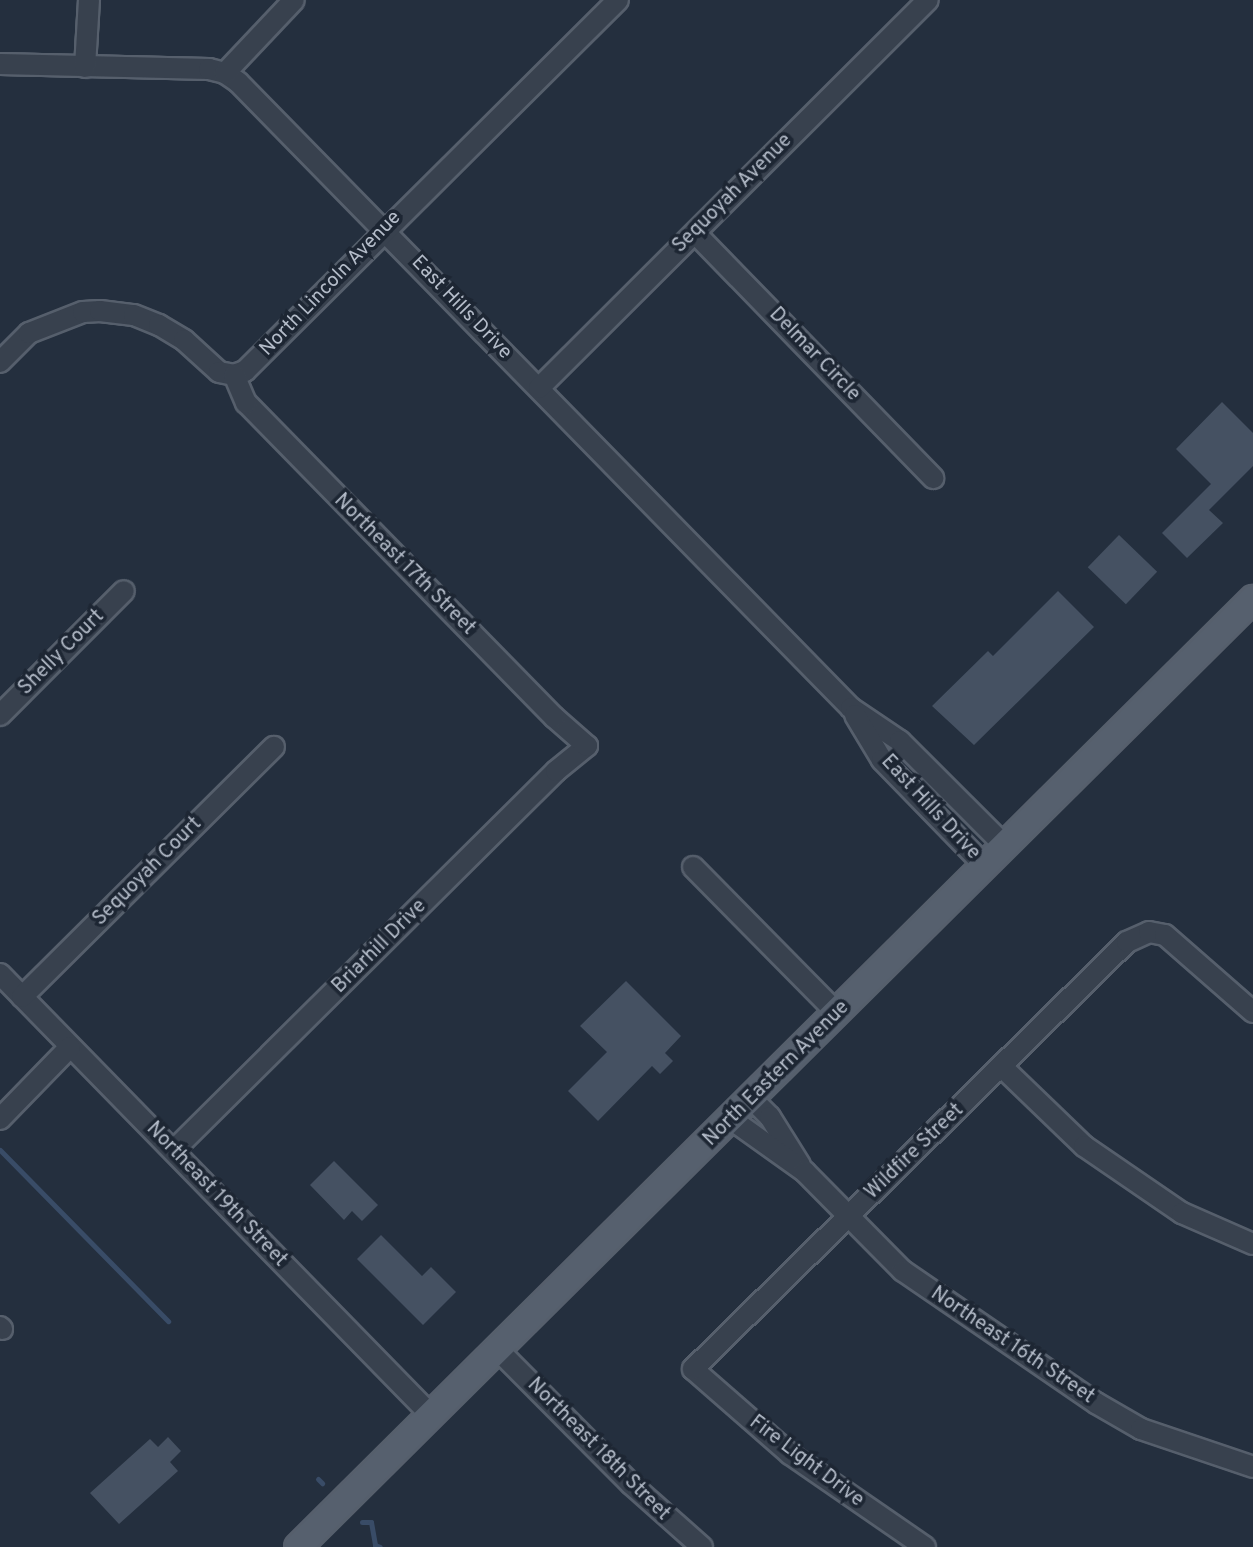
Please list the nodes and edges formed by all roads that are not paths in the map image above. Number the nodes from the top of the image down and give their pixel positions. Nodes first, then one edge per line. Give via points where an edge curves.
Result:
1 (89, 0) edge
2 (294, 0) edge
3 (618, 0) edge
4 (928, 0) edge
5 (0, 64) edge
6 (85, 67) junction
7 (225, 73) junction
8 (384, 229) junction
9 (695, 233) junction
10 (0, 362) edge
11 (234, 375) junction
12 (539, 388) junction
13 (933, 478) dead end
14 (124, 591) dead end
15 (1253, 599) edge
16 (851, 708) junction
17 (0, 715) edge
18 (587, 746) joint
19 (274, 747) dead end
20 (1005, 846) junction
21 (985, 866) junction
22 (693, 867) dead end
23 (0, 974) edge
24 (22, 997) junction
25 (1253, 1012) edge
26 (838, 1014) junction
27 (70, 1047) junction
28 (1002, 1067) junction
29 (752, 1099) junction
30 (0, 1119) edge
31 (731, 1119) junction
32 (174, 1150) junction
33 (805, 1172) junction
34 (848, 1217) junction
35 (1253, 1244) edge
36 (497, 1349) junction
37 (693, 1369) joint
38 (431, 1415) junction
39 (1253, 1467) edge
40 (298, 1547) edge
41 (702, 1547) edge
42 (925, 1547) edge

1 - 6 street
2 - 7 street
3 - 8 street, North Lincoln Avenue
4 - 9 street, Sequoyah Avenue
5 - 6 street
6 - 7 street
7 - 8 street, East Hills Drive
8 - 11 street, North Lincoln Avenue via 253,364
8 - 12 street, East Hills Drive
9 - 12 street, Sequoyah Avenue
9 - 13 street, Delmar Circle
10 - 11 street via 44,325 83,312 118,312 159,325 219,372
11 - 18 street, Northeast 17th Street via 246,403 301,461
12 - 16 street, East Hills Drive
14 - 17 street, Shelly Court
15 - 20 main road, North Eastern Avenue
16 - 20 street, East Hills Drive via 900,741
16 - 21 street, East Hills Drive via 882,760
18 - 32 street, Briarhill Drive
19 - 24 street, Sequoyah Court
20 - 21 main road, North Eastern Avenue
21 - 26 main road, North Eastern Avenue
22 - 26 street
23 - 24 street, Northeast 19th Street
24 - 27 street, Northeast 19th Street
25 - 28 street, Wildfire Street via 1165,935 1149,932 1137,936
26 - 29 main road, North Eastern Avenue
27 - 30 street
27 - 32 street, Northeast 19th Street
28 - 34 street, Wildfire Street
28 - 35 street via 1084,1146 1182,1213
29 - 31 main road, North Eastern Avenue
29 - 33 street, Northeast 16th Street
31 - 33 street, Northeast 16th Street
31 - 36 main road, North Eastern Avenue
32 - 38 street, Northeast 19th Street
33 - 34 street, Northeast 16th Street
34 - 37 street, Wildfire Street
34 - 39 street, Northeast 16th Street via 903,1271 1121,1418
36 - 38 main road, North Eastern Avenue
36 - 41 street, Northeast 18th Street via 631,1484
37 - 42 street, Fire Light Drive via 790,1454
38 - 40 main road, North Eastern Avenue

